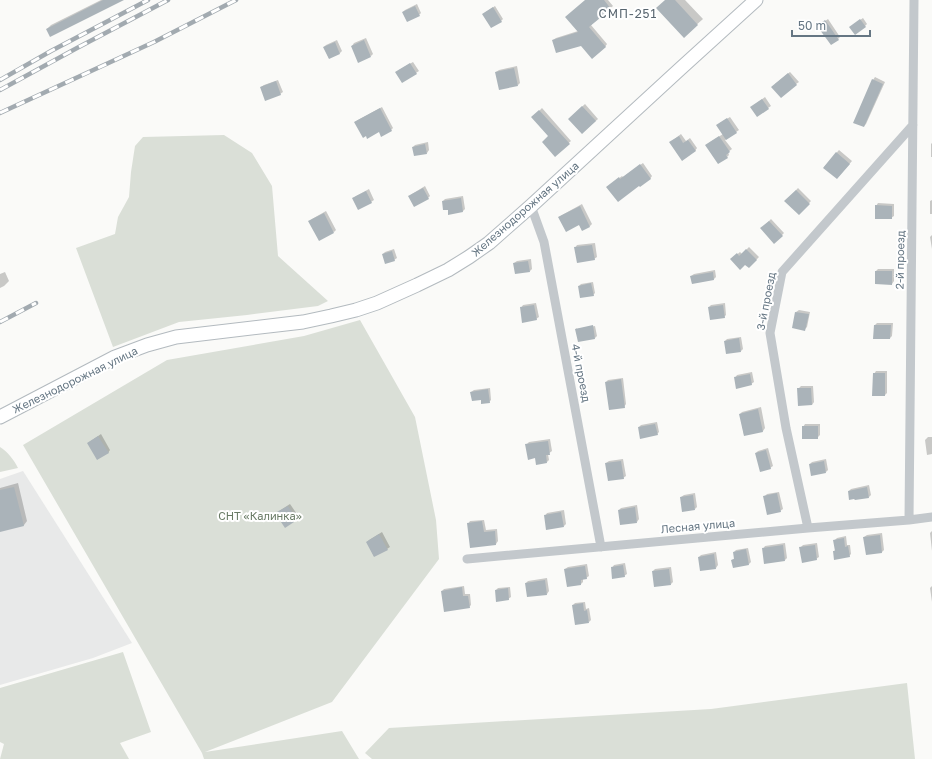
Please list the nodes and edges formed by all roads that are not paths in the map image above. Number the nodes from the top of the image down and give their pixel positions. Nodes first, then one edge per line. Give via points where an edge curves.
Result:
1 (756, 0) edge
2 (914, 0) edge
3 (913, 125) junction
4 (532, 206) junction
5 (0, 417) edge
6 (932, 517) edge
7 (909, 520) junction
8 (808, 528) junction
9 (601, 547) junction
10 (467, 559) dead end

1 - 4 street, Железнодорожная улица
2 - 3 street, 2-й проезд
3 - 7 street, 2-й проезд
3 - 8 street, 3-й проезд via 782,272 770,332 786,428
4 - 5 street, Железнодорожная улица via 469,257 424,282 377,303 303,322 176,337 147,345 115,357
4 - 9 street, 4-й проезд via 544,242
6 - 7 street, Лесная улица
7 - 8 street, Лесная улица
8 - 9 street, Лесная улица
9 - 10 street, Лесная улица

